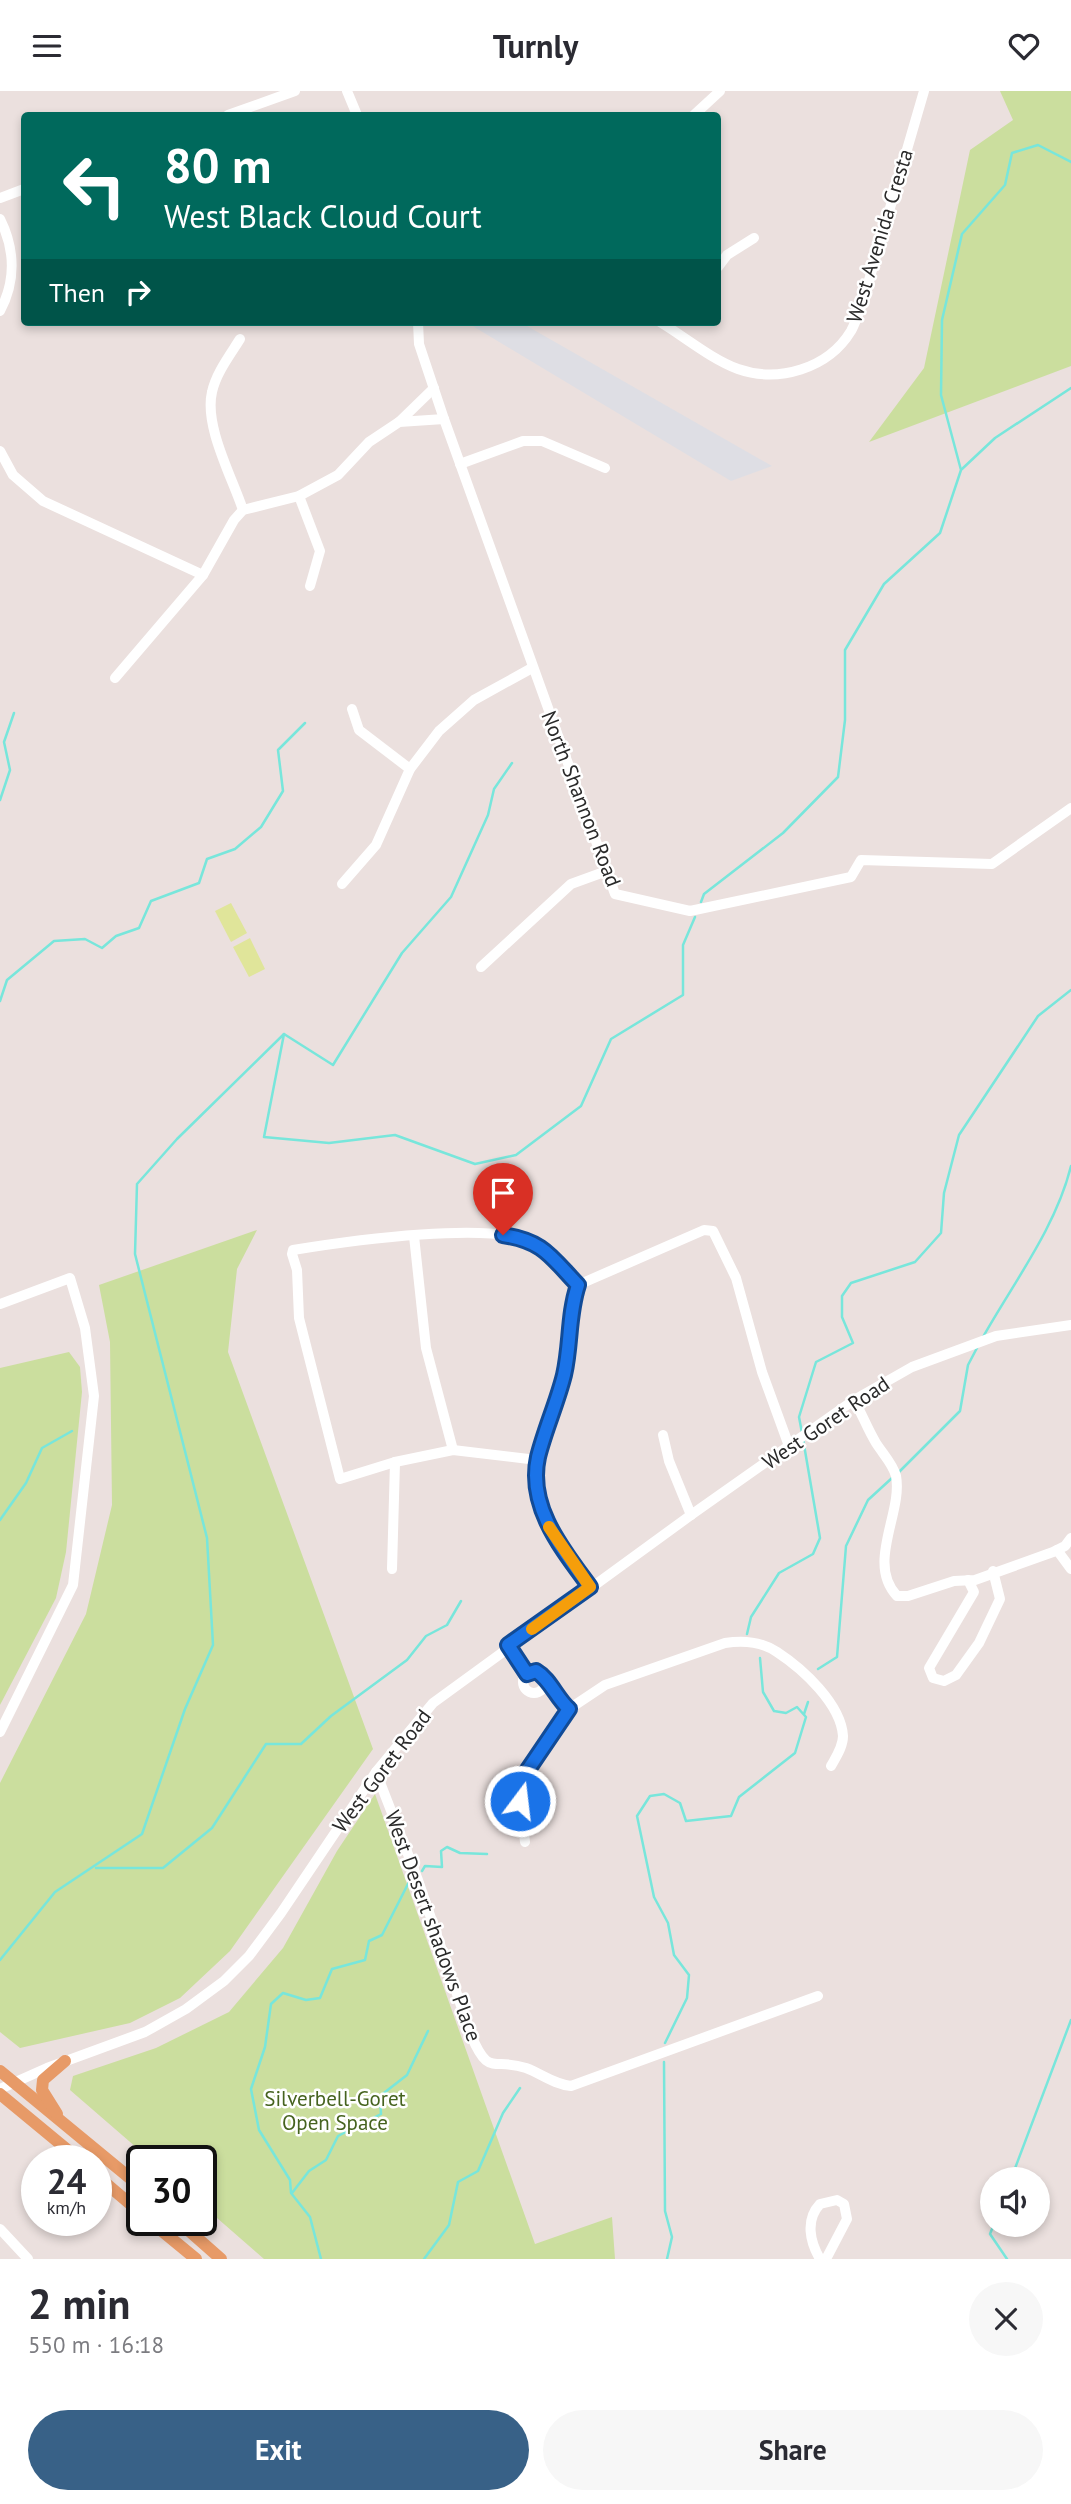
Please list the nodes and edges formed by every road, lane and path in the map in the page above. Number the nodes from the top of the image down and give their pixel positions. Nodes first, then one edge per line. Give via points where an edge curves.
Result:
1 (295, 91) edge
2 (347, 91) edge
3 (720, 91) edge
4 (924, 91) edge
5 (236, 112) edge
6 (356, 112) edge
7 (697, 112) edge
8 (21, 190) edge
9 (0, 198) edge
10 (0, 219) edge
11 (754, 238) dead end
12 (721, 263) edge
13 (0, 311) edge
14 (418, 326) edge
15 (674, 326) edge
16 (240, 339) dead end
17 (434, 388) junction
18 (444, 419) junction
19 (399, 422) junction
20 (0, 451) edge
21 (460, 464) junction
22 (605, 468) dead end
23 (299, 496) junction
24 (243, 510) junction
25 (202, 575) junction
26 (310, 586) dead end
27 (532, 668) junction
28 (115, 678) dead end
29 (352, 709) dead end
30 (410, 769) junction
31 (1071, 808) edge
32 (604, 872) junction
33 (342, 884) dead end
34 (481, 967) dead end
35 (414, 1235) junction
36 (578, 1285) junction
37 (0, 1304) edge
38 (1071, 1325) edge
39 (854, 1400) junction
40 (663, 1435) dead end
41 (789, 1446) junction
42 (453, 1450) junction
43 (537, 1461) junction
44 (395, 1462) junction
45 (691, 1515) junction
46 (1071, 1538) edge
47 (1057, 1550) junction
48 (392, 1569) dead end
49 (1071, 1569) edge
50 (993, 1571) junction
51 (968, 1580) junction
52 (590, 1587) junction
53 (508, 1645) junction
54 (527, 1674) junction
55 (545, 1680) junction
56 (537, 1693) junction
57 (558, 1700) junction
58 (569, 1709) junction
59 (0, 1732) edge
60 (831, 1766) dead end
61 (376, 1772) junction
62 (525, 1842) dead end
63 (818, 1996) dead end
64 (65, 2061) junction
65 (0, 2071) edge
66 (13, 2082) junction
67 (1, 2094) edge
68 (62, 2123) junction
69 (62, 2145) edge
70 (126, 2175) edge
71 (112, 2189) edge
72 (126, 2200) edge
73 (0, 2229) edge
74 (168, 2236) edge
75 (195, 2236) edge
76 (28, 2259) edge
77 (196, 2259) edge
78 (220, 2259) edge
79 (820, 2259) edge
80 (826, 2259) edge

1 - 5 street
2 - 6 street
3 - 7 street
4 - 15 street, West Avenida Cresta via 863,301 850,332 824,359 797,372 767,376 737,368
8 - 9 street
10 - 13 street via 9,237 12,264 10,293
11 - 12 street
14 - 17 street, North Shannon Road via 419,344
16 - 24 street via 212,390 209,410
17 - 18 street, North Shannon Road
17 - 19 street
18 - 19 street
18 - 21 street, North Shannon Road
19 - 23 street via 369,442 338,475
20 - 25 street via 13,475 43,501
21 - 22 street via 523,441 542,441
21 - 27 street, North Shannon Road
23 - 24 street
23 - 26 street via 320,551
24 - 25 street
25 - 28 street
27 - 30 street via 474,700 439,731
27 - 32 street, North Shannon Road
29 - 30 street via 359,730
30 - 33 street via 376,845
31 - 32 street, North Shannon Road via 992,864 861,860 851,877 690,911 615,894
32 - 34 street via 570,884
35 - 36 street via 525,1238 542,1247
35 - 42 street via 426,1349
35 - 44 street via 293,1250 299,1318 340,1479
36 - 41 street via 704,1230 713,1231 736,1278
36 - 43 street via 571,1306 564,1374
37 - 59 street via 70,1278 85,1328 94,1396 73,1585
38 - 39 street, West Goret Road via 996,1336 956,1349 912,1367
39 - 41 street, West Goret Road
39 - 51 street via 895,1473 885,1571 889,1588 897,1596 908,1597 930,1587
40 - 45 street
41 - 45 street, West Goret Road
42 - 43 street
42 - 44 street
43 - 52 street via 539,1493 552,1535
44 - 48 street
45 - 52 street, West Goret Road
46 - 47 street
47 - 49 street
47 - 50 street
50 - 51 street
50 - 51 street via 1000,1599 979,1643 956,1675 943,1681 933,1678 929,1668 974,1592
52 - 53 street, West Goret Road
53 - 54 street
53 - 61 street, West Goret Road via 433,1703
54 - 55 street via 538,1672
54 - 56 street via 526,1689
55 - 56 street
55 - 57 street
56 - 57 street
57 - 58 street
58 - 60 street via 605,1685 741,1640 777,1652 831,1705 843,1737
58 - 62 street via 525,1774 520,1801
61 - 63 street, West Desert shadows Place via 471,2035 480,2055 494,2066 521,2067 571,2086
61 - 64 street, West Goret Road via 281,1913 224,1981 145,2032
64 - 66 street, West Goret Road
64 - 68 main road via 43,2080 42,2090
65 - 66 main road
66 - 67 street, West Goret Road
66 - 68 main road
67 - 69 main road
68 - 70 main road
71 - 72 main road
73 - 76 street
74 - 77 main road
75 - 78 main road
79 - 80 street via 810,2220 820,2204 838,2200 844,2204 847,2219

